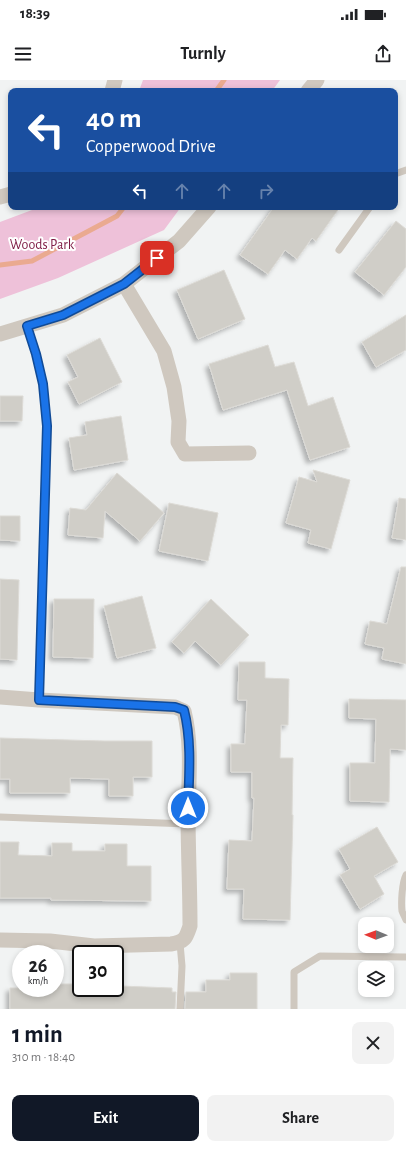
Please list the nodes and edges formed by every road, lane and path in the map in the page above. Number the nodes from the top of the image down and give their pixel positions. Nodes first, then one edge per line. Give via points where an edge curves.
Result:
1 (317, 80) edge
2 (310, 88) edge
3 (206, 210) edge
4 (368, 210) edge
5 (340, 250) dead end
6 (124, 284) junction
7 (27, 326) junction
8 (0, 334) edge
9 (249, 453) dead end
10 (0, 697) edge
11 (39, 700) junction
12 (0, 817) edge
13 (188, 824) junction
14 (406, 876) edge
15 (406, 920) edge
16 (0, 940) edge
17 (180, 943) junction
18 (406, 957) edge
19 (180, 1009) edge
20 (294, 1009) edge

1 - 2 street
3 - 6 street via 179,241
4 - 5 lane
6 - 7 street via 63,315
6 - 9 street via 164,351 174,387 179,421 178,442 185,454
7 - 8 street
7 - 11 lane via 41,376 47,426
10 - 11 street
11 - 13 street via 175,707 184,710 189,745
12 - 13 lane
13 - 17 street via 190,926 186,938
14 - 15 lane via 402,899 402,912
16 - 17 street via 50,941 94,946
17 - 19 lane
18 - 20 lane via 320,956 294,972

